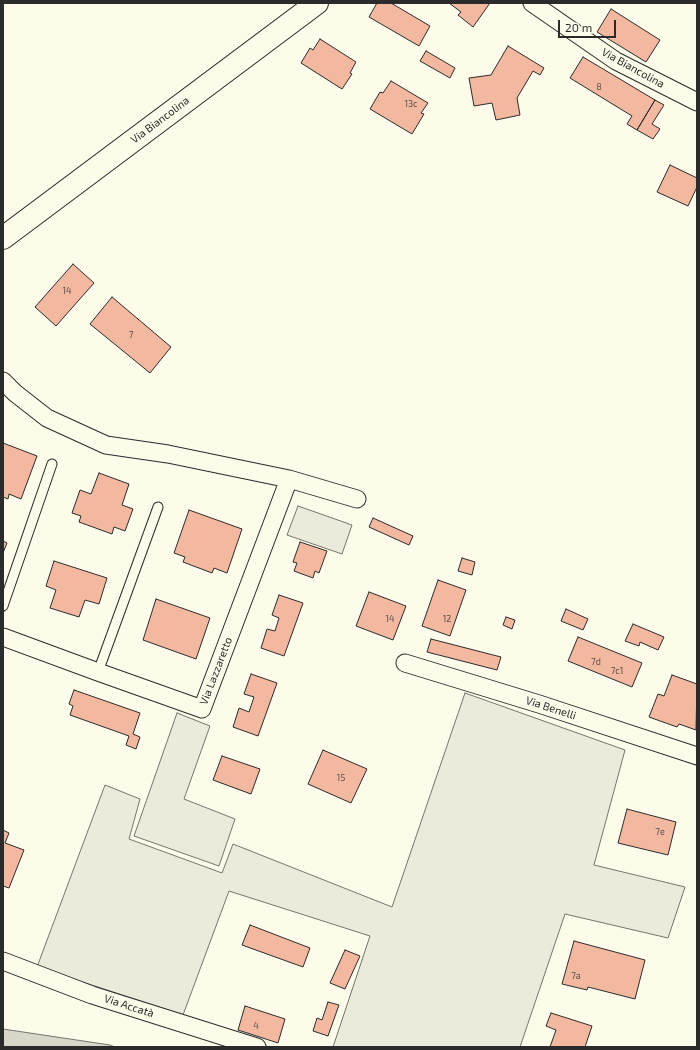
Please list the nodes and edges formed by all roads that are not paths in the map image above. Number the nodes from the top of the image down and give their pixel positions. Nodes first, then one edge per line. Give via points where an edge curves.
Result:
1 (317, 3) edge
2 (532, 3) edge
3 (697, 102) edge
4 (3, 238) edge
5 (3, 381) edge
6 (52, 464) dead end
7 (289, 479) junction
8 (357, 499) dead end
9 (158, 507) dead end
10 (3, 606) edge
11 (3, 637) edge
12 (405, 662) dead end
13 (98, 672) junction
14 (697, 756) edge
15 (3, 961) edge
16 (258, 1047) edge

1 - 4 street, Via Biancolina
2 - 3 street, Via Biancolina via 616,60
5 - 7 street via 47,418 106,444
6 - 10 lane
7 - 8 street
7 - 13 street, Via Lazzaretto via 202,709
9 - 13 lane
11 - 13 street, Via Lazzaretto
12 - 14 street, Via Benelli
15 - 16 street, Via Accatà via 92,995

